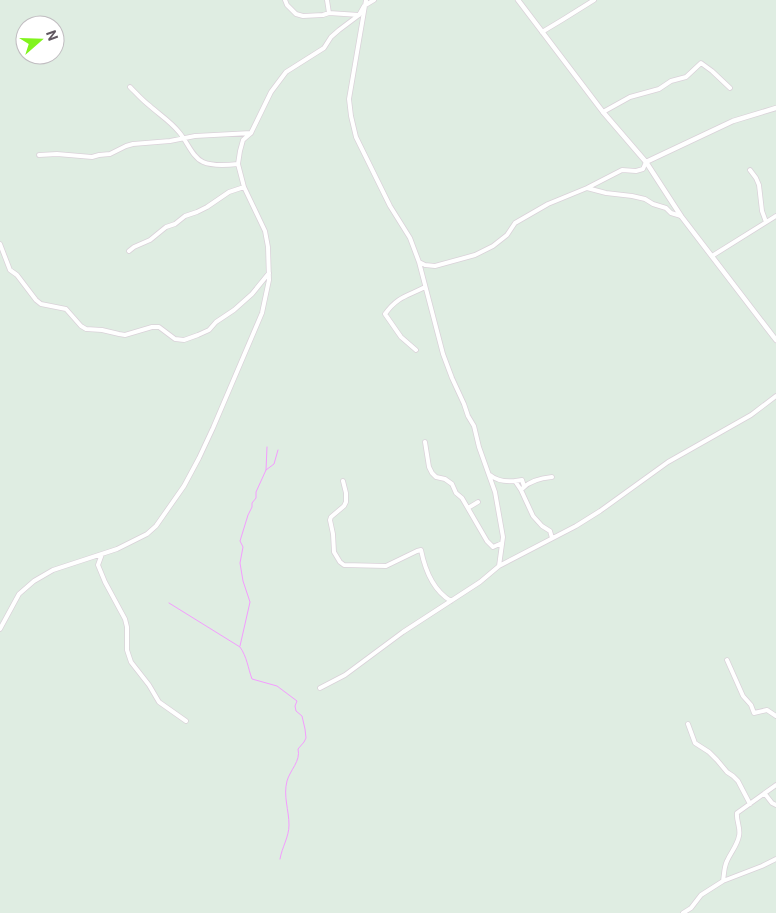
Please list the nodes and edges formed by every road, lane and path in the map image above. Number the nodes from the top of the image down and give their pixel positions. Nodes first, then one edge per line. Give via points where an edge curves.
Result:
1 (285, 0) edge
2 (328, 0) edge
3 (366, 0) edge
4 (374, 0) edge
5 (518, 0) edge
6 (594, 0) edge
7 (364, 6) junction
8 (329, 13) junction
9 (359, 15) junction
10 (542, 32) junction
11 (130, 87) dead end
12 (730, 88) dead end
13 (776, 108) edge
14 (603, 112) junction
15 (251, 133) junction
16 (184, 138) junction
17 (39, 155) dead end
18 (646, 162) junction
19 (238, 164) junction
20 (750, 170) dead end
21 (244, 187) junction
22 (587, 188) junction
23 (680, 216) junction
24 (776, 216) edge
25 (766, 222) junction
26 (0, 244) edge
27 (129, 251) dead end
28 (712, 256) junction
29 (419, 262) junction
30 (269, 273) junction
31 (425, 287) junction
32 (776, 340) edge
33 (416, 350) dead end
34 (776, 396) edge
35 (425, 442) dead end
36 (488, 473) junction
37 (552, 477) dead end
38 (343, 481) dead end
39 (523, 488) junction
40 (478, 502) dead end
41 (468, 508) junction
42 (550, 531) junction
43 (557, 536) junction
44 (552, 538) junction
45 (502, 543) junction
46 (494, 547) junction
47 (102, 554) junction
48 (501, 554) junction
49 (499, 566) junction
50 (451, 601) junction
51 (0, 629) edge
52 (727, 660) dead end
53 (320, 688) dead end
54 (776, 716) edge
55 (186, 721) dead end
56 (688, 724) dead end
57 (776, 785) edge
58 (765, 794) junction
59 (750, 804) junction
60 (776, 804) edge
61 (776, 859) edge
62 (723, 881) junction
63 (683, 913) edge

1 - 8 street via 296,14
2 - 8 street
3 - 7 street
4 - 7 street
5 - 10 street
6 - 10 street
7 - 9 street
7 - 29 street via 350,99 351,116 356,137 390,206 410,238
8 - 9 street
9 - 15 street via 338,30 324,48 286,72 271,92
10 - 14 street
11 - 16 street via 170,121
12 - 14 street via 701,63 686,77 630,97
13 - 18 street via 733,121
14 - 18 street
15 - 16 street
15 - 19 street via 243,140
16 - 17 street via 133,144 110,154 92,157
16 - 19 street via 195,156 204,162
18 - 22 street via 643,169 622,170
18 - 23 street
19 - 21 street
20 - 25 street via 760,185
21 - 27 street via 185,216
21 - 30 street via 265,231
22 - 23 street via 645,199
22 - 29 street via 550,203 515,223 507,235 493,246 475,254 435,266
23 - 28 street
24 - 25 street
25 - 28 street
26 - 30 street via 10,270 41,304 66,310 86,329 119,334 159,327 175,339 184,340 198,335 246,300
28 - 32 street
29 - 31 street
30 - 47 street via 262,313 213,428 184,486 147,534
31 - 33 street via 401,297 385,314 401,337
31 - 36 street via 443,354 474,426
34 - 43 street via 751,415 668,462 600,511
35 - 41 street via 428,467 436,476 449,482
36 - 39 street via 507,482 522,480
36 - 45 street via 496,492
37 - 39 street via 541,478
38 - 50 street via 346,502 330,520 334,552 340,562 344,565 386,566 421,550 424,565 435,585 442,596
39 - 42 street via 533,516
40 - 41 street
41 - 46 street
42 - 43 street
42 - 44 street
43 - 44 street
44 - 49 street
45 - 46 street
45 - 48 street
46 - 48 street
47 - 51 street via 53,570 34,581 20,594
47 - 55 street via 98,565 128,627 127,650 131,662 159,702
48 - 49 street
49 - 50 street
50 - 53 street via 345,675
52 - 54 street via 742,696 752,705 754,713 766,710
56 - 59 street via 695,743 709,752 738,781
57 - 58 street
58 - 59 street
58 - 60 street
59 - 62 street via 737,813 739,838 726,862
61 - 62 street
62 - 63 street via 700,895

